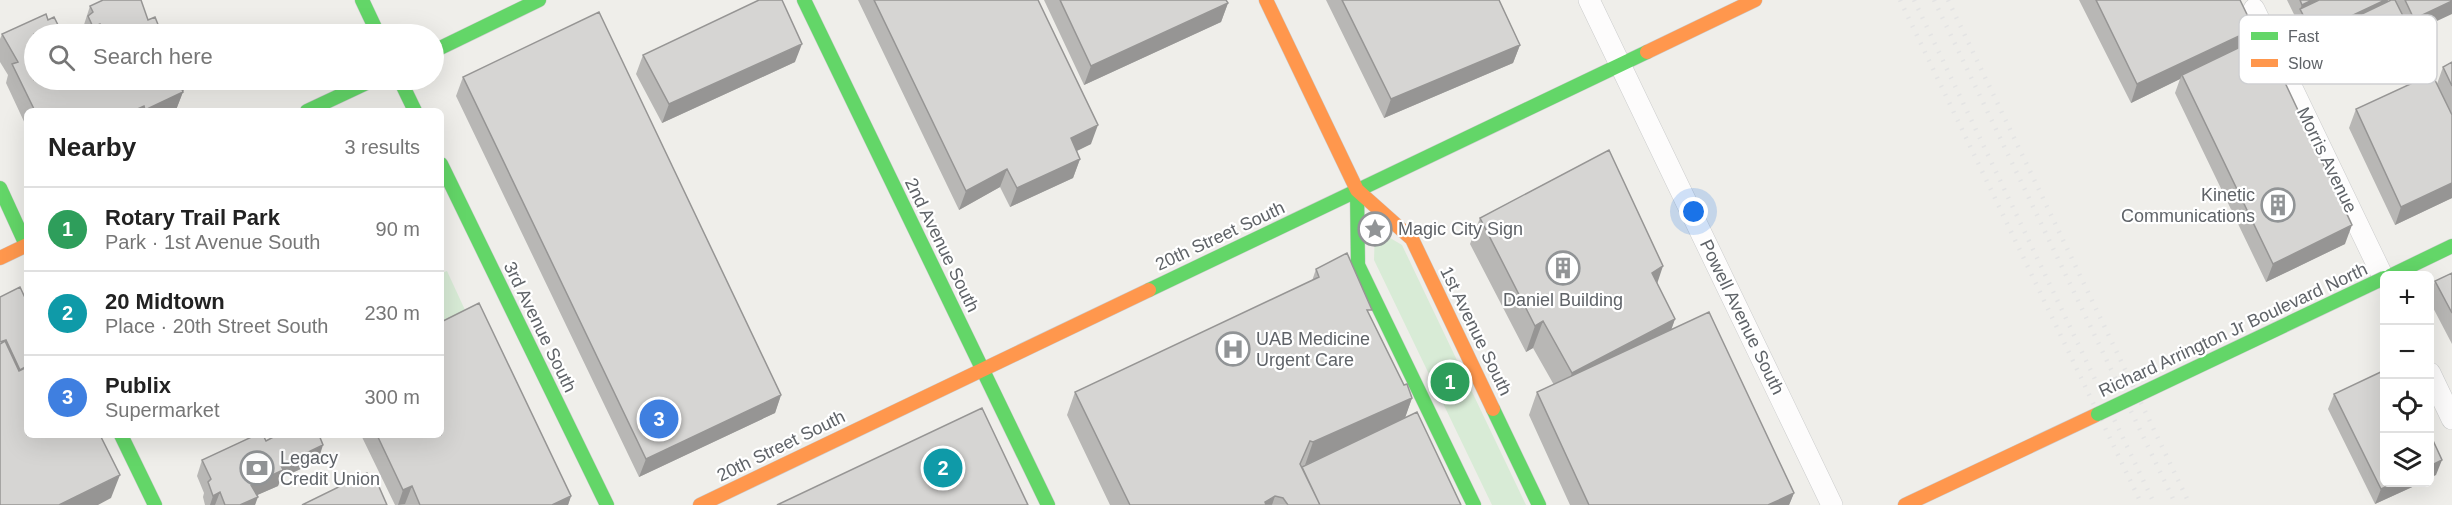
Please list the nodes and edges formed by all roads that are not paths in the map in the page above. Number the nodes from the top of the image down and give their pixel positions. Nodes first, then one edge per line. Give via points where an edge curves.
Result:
1 (362, 0) edge
2 (539, 0) edge
3 (804, 0) edge
4 (1266, 0) edge
5 (1589, 0) edge
6 (1755, 0) edge
7 (2254, 9) dead end
8 (2257, 15) edge
9 (373, 24) edge
10 (444, 46) edge
11 (1621, 66) junction
12 (2290, 84) edge
13 (352, 90) edge
14 (405, 90) edge
15 (313, 108) edge
16 (414, 108) edge
17 (444, 170) edge
18 (0, 188) edge
19 (1357, 190) junction
20 (24, 240) edge
21 (2452, 246) edge
22 (24, 247) edge
23 (0, 258) edge
24 (2381, 271) edge
25 (2400, 271) edge
26 (2380, 281) edge
27 (983, 369) junction
28 (2433, 379) edge
29 (2452, 419) edge
30 (122, 438) edge
31 (155, 505) edge
32 (607, 505) edge
33 (700, 505) edge
34 (1048, 505) edge
35 (1474, 505) edge
36 (1539, 505) edge
37 (1832, 505) edge
38 (1905, 505) edge

1 - 9 street
2 - 10 street
3 - 27 street, 2nd Avenue South
4 - 19 street, 1st Avenue South
5 - 11 street, Powell Avenue South
6 - 11 street, 20th Street South
7 - 8 street, Morris Avenue
11 - 19 street, 20th Street South
11 - 37 street, Powell Avenue South
12 - 24 street, Morris Avenue
13 - 15 street
14 - 16 street
17 - 32 street, 3rd Avenue South
18 - 20 street
19 - 27 street, 20th Street South
19 - 35 street, 1st Avenue South via 1358,265
19 - 36 street, 1st Avenue South via 1412,238
21 - 25 street, Richard Arrington Jr Boulevard North
22 - 23 street
26 - 38 street, Richard Arrington Jr Boulevard North, bridge
27 - 33 street, 20th Street South
27 - 34 street, 2nd Avenue South
28 - 29 street
30 - 31 street

